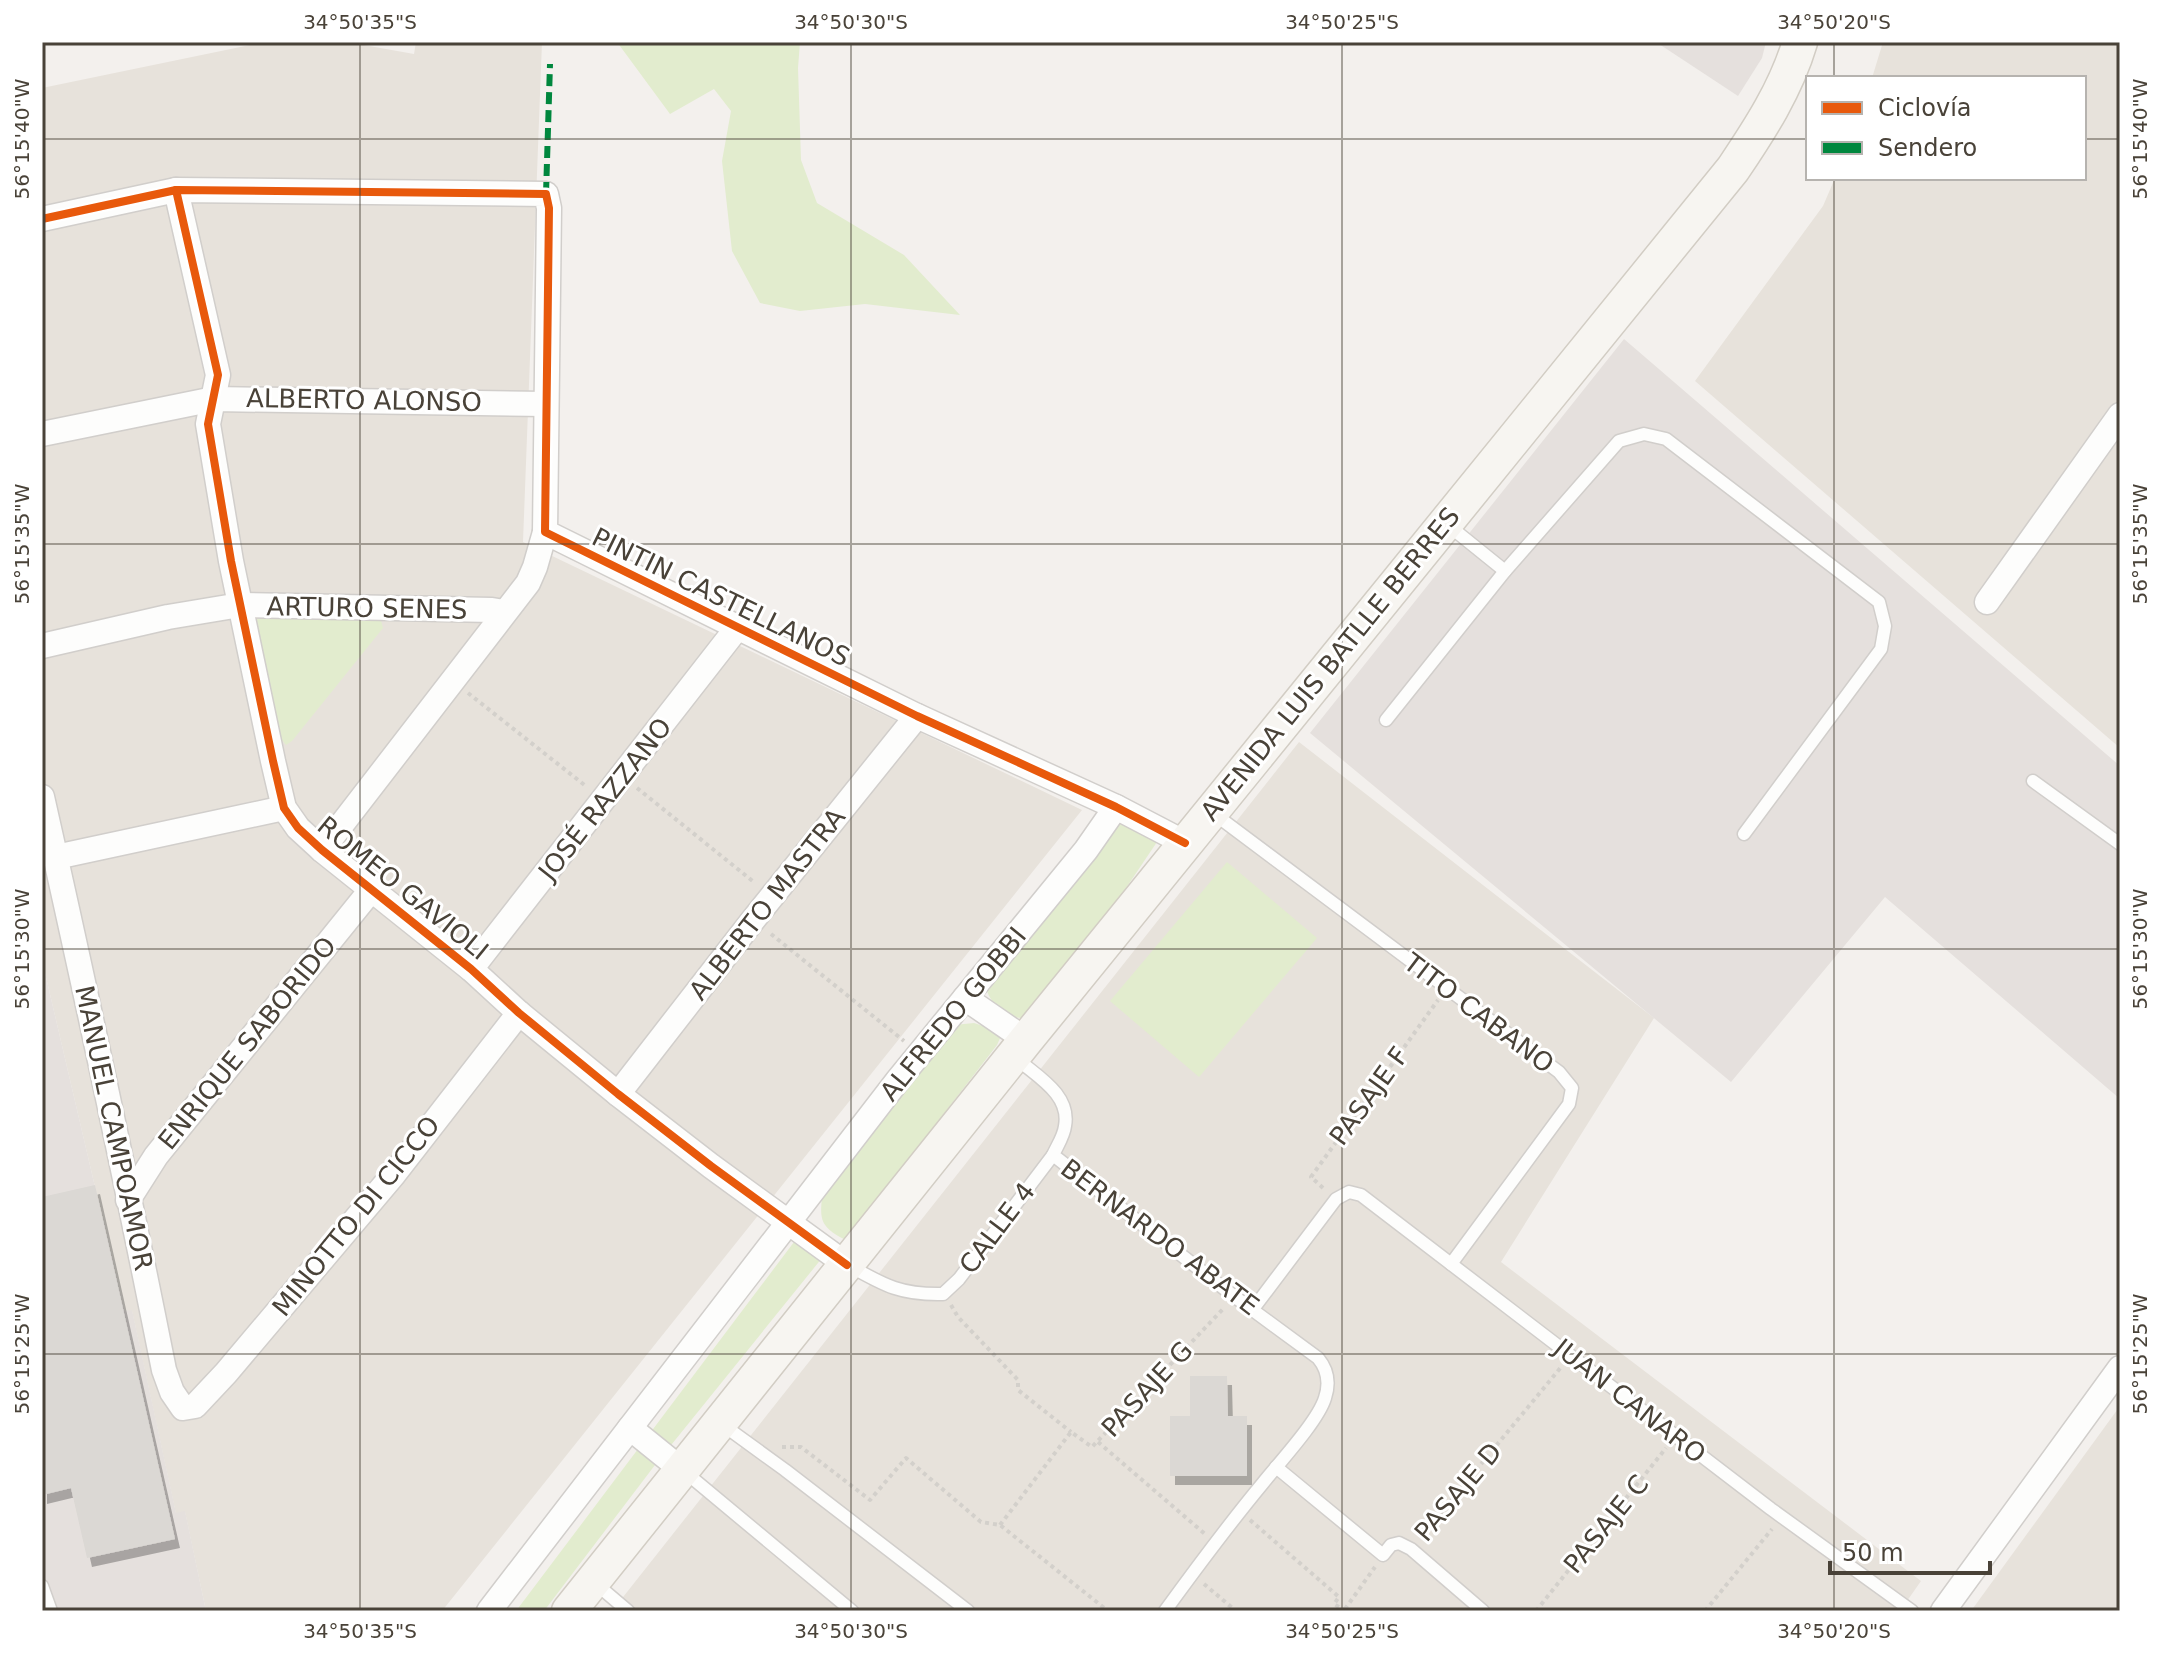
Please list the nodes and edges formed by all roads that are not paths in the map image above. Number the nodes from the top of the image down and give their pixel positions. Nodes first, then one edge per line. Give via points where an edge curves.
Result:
1 (1800, 42) edge
2 (176, 190) junction
3 (42, 219) edge
4 (214, 399) junction
5 (545, 404) junction
6 (2120, 415) edge
7 (42, 434) edge
8 (1446, 523) junction
9 (545, 532) junction
10 (1505, 571) junction
11 (1987, 602) dead end
12 (240, 605) junction
13 (504, 612) junction
14 (737, 628) junction
15 (42, 646) edge
16 (917, 716) junction
17 (1386, 720) dead end
18 (2033, 781) dead end
19 (42, 797) edge
20 (1116, 807) junction
21 (284, 808) junction
22 (1211, 811) junction
23 (1744, 834) dead end
24 (1185, 843) junction
25 (2120, 844) edge
26 (322, 850) junction
27 (56, 857) junction
28 (371, 890) junction
29 (471, 969) junction
30 (965, 998) junction
31 (519, 1013) junction
32 (1019, 1048) junction
33 (618, 1094) junction
34 (1053, 1155) junction
35 (128, 1200) junction
36 (789, 1221) junction
37 (1451, 1264) junction
38 (847, 1265) junction
39 (1253, 1309) junction
40 (2120, 1368) edge
41 (183, 1408) joint
42 (720, 1423) junction
43 (630, 1428) junction
44 (1276, 1467) junction
45 (682, 1470) junction
46 (593, 1581) junction
47 (42, 1586) edge
48 (51, 1611) edge
49 (489, 1611) edge
50 (569, 1611) edge
51 (628, 1611) edge
52 (852, 1611) edge
53 (968, 1611) edge
54 (1165, 1611) edge
55 (1483, 1611) edge
56 (1912, 1611) edge
57 (1943, 1611) edge

1 - 8 main road, AVENIDA LUIS BATLLE BERRES via 1769,115 1733,169
2 - 3 street
2 - 4 street, ROMEO GAVIOLI via 218,375
2 - 5 street via 546,194
4 - 5 street, ALBERTO ALONSO
4 - 7 street, ALBERTO ALONSO
4 - 12 street, ROMEO GAVIOLI via 208,424
5 - 9 street
6 - 11 street
8 - 10 lane
8 - 22 main road, AVENIDA LUIS BATLLE BERRES
9 - 13 street via 528,583
9 - 14 street, PINTIN CASTELLANOS
10 - 17 lane
10 - 23 lane via 1619,441 1644,434 1666,439 1879,602 1885,626 1881,649
12 - 13 street, ARTURO SENES
12 - 15 street, ARTURO SENES
12 - 21 street, ROMEO GAVIOLI
13 - 26 street
14 - 16 street, PINTIN CASTELLANOS
14 - 29 street, JOSÉ RAZZANO
16 - 20 street, PINTIN CASTELLANOS
16 - 33 street, ALBERTO MASTRA
18 - 25 lane
19 - 27 street, MANUEL CAMPOAMOR
20 - 24 street, PINTIN CASTELLANOS
20 - 30 street, ALFREDO GOBBI
21 - 26 street, ROMEO GAVIOLI
21 - 27 street
22 - 24 main road, AVENIDA LUIS BATLLE BERRES
22 - 37 lane, TITO CABANO via 1559,1072 1572,1088 1569,1104
24 - 32 main road, AVENIDA LUIS BATLLE BERRES
26 - 28 street, ROMEO GAVIOLI
27 - 35 street, MANUEL CAMPOAMOR
28 - 29 street, ROMEO GAVIOLI
28 - 35 street, ENRIQUE SABORIDO via 156,1156
29 - 31 street, ROMEO GAVIOLI
30 - 32 street
30 - 36 street, ALFREDO GOBBI
31 - 33 street, ROMEO GAVIOLI
31 - 41 street, MINOTTO DI CICCO via 394,1174 226,1373 195,1406
32 - 34 lane, BERNARDO ABATE via 1065,1108 1065,1126
32 - 38 main road, AVENIDA LUIS BATLLE BERRES
33 - 36 street, ROMEO GAVIOLI
34 - 38 lane, CALLE 4 via 943,1294 889,1288
34 - 39 lane, BERNARDO ABATE
35 - 41 street, MANUEL CAMPOAMOR via 164,1370
36 - 38 street, ROMEO GAVIOLI
36 - 43 street, ALFREDO GOBBI
37 - 39 lane, JUAN CANARO via 1361,1195 1349,1192 1336,1199
37 - 56 lane, JUAN CANARO
38 - 42 main road, AVENIDA LUIS BATLLE BERRES
39 - 44 lane, BERNARDO ABATE via 1326,1368 1325,1400
40 - 57 street
42 - 45 main road, AVENIDA LUIS BATLLE BERRES
42 - 53 lane
43 - 45 street
43 - 49 street, ALFREDO GOBBI
44 - 54 lane
44 - 55 lane, PASAJE D via 1383,1555 1399,1543 1411,1549
45 - 46 main road, AVENIDA LUIS BATLLE BERRES
45 - 52 lane
46 - 50 main road, AVENIDA LUIS BATLLE BERRES
46 - 51 lane
47 - 48 lane

